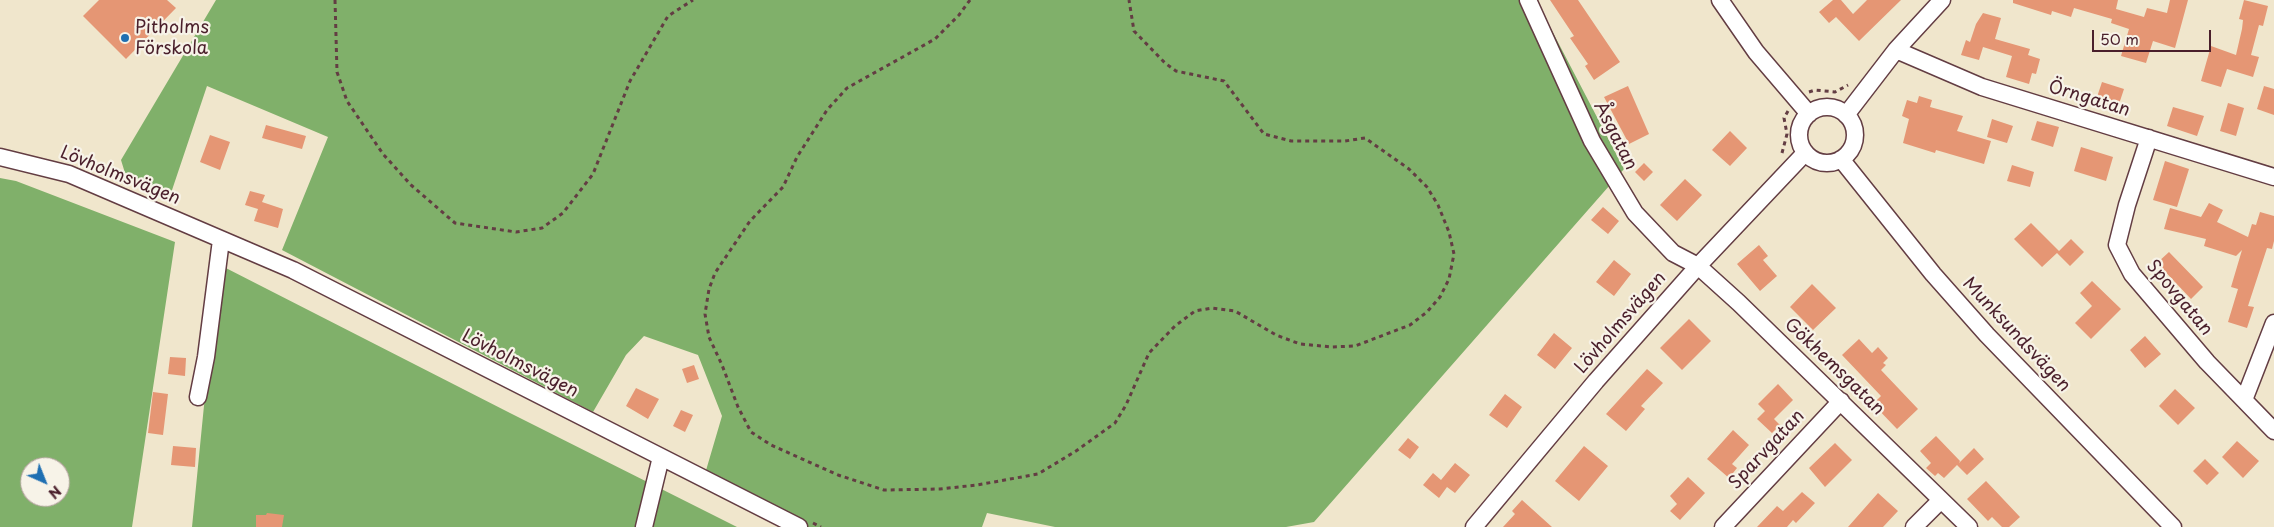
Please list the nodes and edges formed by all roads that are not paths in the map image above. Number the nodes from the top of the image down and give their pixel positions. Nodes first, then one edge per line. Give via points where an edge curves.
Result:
1 (1528, 0) edge
2 (1720, 0) edge
3 (1942, 0) edge
4 (1896, 50) junction
5 (1809, 114) junction
6 (1846, 115) junction
7 (2149, 138) junction
8 (1805, 153) junction
9 (0, 157) edge
10 (1841, 159) junction
11 (2274, 177) edge
12 (222, 240) junction
13 (1698, 266) junction
14 (2274, 323) edge
15 (198, 397) dead end
16 (2244, 400) junction
17 (1840, 401) junction
18 (2274, 431) edge
19 (661, 457) junction
20 (1941, 500) junction
21 (644, 527) edge
22 (799, 527) edge
23 (1474, 527) edge
24 (1723, 527) edge
25 (1914, 527) edge
26 (1969, 527) edge
27 (2173, 527) edge

1 - 13 street, Åsgatan via 1592,141 1622,194 1660,241 1673,253
2 - 5 street via 1756,52
3 - 4 street
4 - 6 street
4 - 7 street, Örngatan via 1982,87
5 - 6 street via 1827,108
5 - 8 street via 1799,130
6 - 10 street via 1854,127 1854,140 1849,152
7 - 11 street, Örngatan
7 - 16 street, Spovgatan via 2118,245 2132,274
8 - 10 street via 1822,163
8 - 13 street, Lövholmsvägen
9 - 12 street, Lövholmsvägen via 69,174
10 - 27 street, Munksundsvägen via 1933,274 1987,334
12 - 15 street
12 - 19 street, Lövholmsvägen via 292,270
13 - 17 street, Gökhemsgatan
13 - 23 street, Lövholmsvägen via 1590,388
14 - 16 street
16 - 18 street, Spovgatan
17 - 20 street, Gökhemsgatan
17 - 24 street, Sparvgatan
19 - 21 street
19 - 22 street, Lövholmsvägen
20 - 25 street
20 - 26 street, Gökhemsgatan

